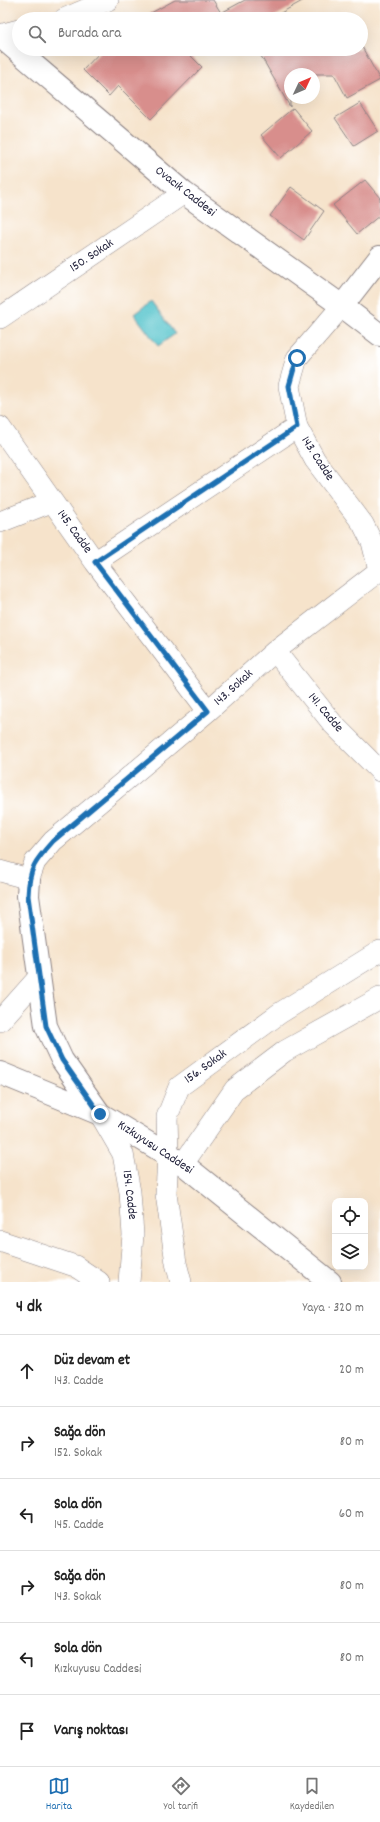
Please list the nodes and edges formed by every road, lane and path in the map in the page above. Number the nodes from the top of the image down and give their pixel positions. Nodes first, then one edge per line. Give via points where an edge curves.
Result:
1 (108, 0) edge
2 (80, 12) edge
3 (12, 32) edge
4 (0, 35) edge
5 (12, 45) edge
6 (24, 56) edge
7 (184, 193) junction
8 (380, 257) edge
9 (342, 306) junction
10 (0, 318) edge
11 (380, 335) edge
12 (297, 427) junction
13 (0, 428) edge
14 (51, 502) junction
15 (0, 522) edge
16 (95, 562) junction
17 (380, 570) edge
18 (275, 651) junction
19 (208, 711) junction
20 (380, 771) edge
21 (0, 871) edge
22 (29, 879) junction
23 (380, 951) edge
24 (39, 977) junction
25 (380, 998) edge
26 (0, 1021) edge
27 (0, 1073) edge
28 (100, 1114) junction
29 (176, 1159) junction
30 (0, 1241) edge
31 (99, 1282) edge
32 (129, 1282) edge
33 (181, 1282) edge
34 (330, 1282) edge

1 - 2 street
3 - 4 street
4 - 5 street, Ovacık Caddesi
6 - 7 street, Ovacık Caddesi
7 - 9 street, Ovacık Caddesi
7 - 10 street, 150. Sokak
8 - 9 street
9 - 11 street, Ovacık Caddesi
9 - 12 street, 143. Cadde via 297,358 289,386
12 - 16 street
12 - 17 street, 143. Cadde via 315,460 363,524 372,542
13 - 14 street, 145. Cadde
14 - 15 street
14 - 16 street, 145. Cadde
16 - 19 street, 145. Cadde
17 - 18 street, 143. Sokak
18 - 19 street, 143. Sokak
18 - 20 street, 141. Cadde via 333,724
19 - 22 street, 143. Sokak via 53,841 35,862
21 - 22 street
22 - 24 street, Kızkuyusu Caddesi via 28,896
23 - 29 street, 156. Sokak via 280,1013 179,1086 166,1117
24 - 26 street
24 - 28 street, Kızkuyusu Caddesi via 46,1026 59,1053
25 - 29 street via 285,1051 235,1089
27 - 28 street
28 - 29 street, Kızkuyusu Caddesi
28 - 32 street, 154. Cadde via 123,1154 130,1192 133,1235
29 - 33 street, 156. Sokak via 166,1194
29 - 34 street, Kızkuyusu Caddesi
30 - 31 street via 75,1266

